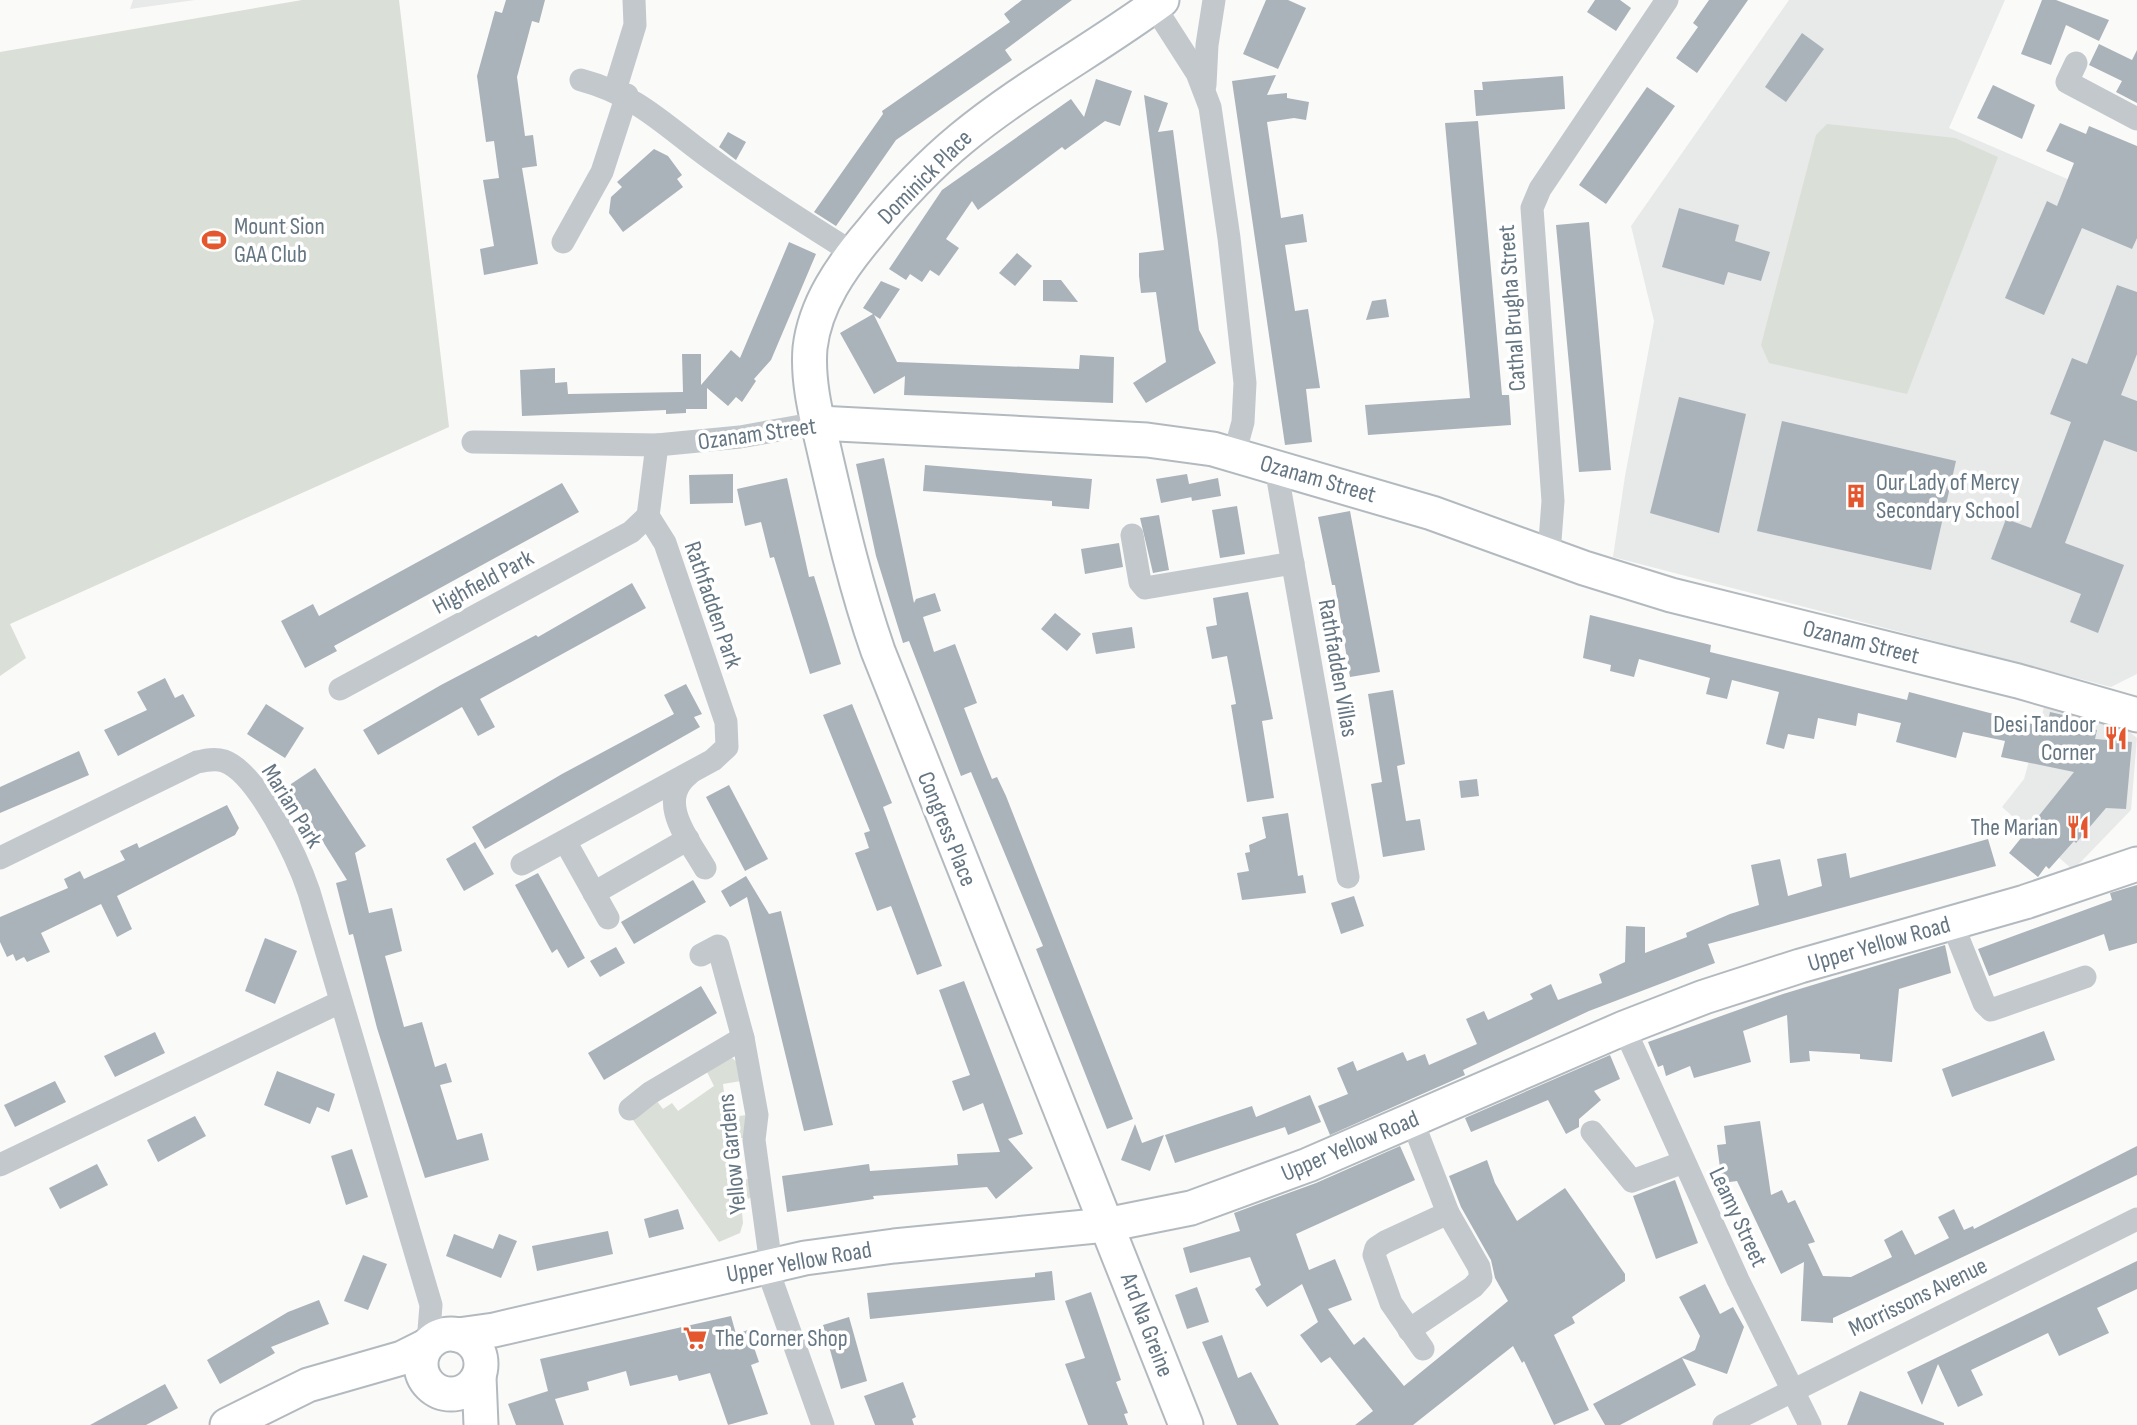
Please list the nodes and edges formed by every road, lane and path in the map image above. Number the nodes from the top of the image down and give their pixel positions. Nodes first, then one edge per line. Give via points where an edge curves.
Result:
1 (634, 0) edge
2 (1214, 0) edge
3 (1667, 0) edge
4 (1158, 3) edge
5 (2076, 63) dead end
6 (582, 80) dead end
7 (1205, 91) junction
8 (621, 92) junction
9 (2137, 119) edge
10 (563, 242) dead end
11 (853, 253) junction
12 (818, 423) junction
13 (472, 442) dead end
14 (657, 446) junction
15 (1234, 455) junction
16 (1276, 468) junction
17 (648, 516) junction
18 (1132, 536) dead end
19 (1549, 554) junction
20 (1293, 563) junction
21 (340, 689) dead end
22 (2137, 715) edge
23 (698, 769) junction
24 (688, 839) junction
25 (565, 841) junction
26 (0, 858) edge
27 (522, 864) dead end
28 (2137, 864) edge
29 (705, 868) dead end
30 (1348, 877) dead end
31 (594, 892) junction
32 (608, 918) dead end
33 (1952, 923) junction
34 (701, 955) dead end
35 (2085, 977) dead end
36 (340, 1002) junction
37 (1624, 1028) junction
38 (743, 1038) junction
39 (630, 1109) dead end
40 (1412, 1120) junction
41 (1592, 1132) dead end
42 (1684, 1162) junction
43 (0, 1165) edge
44 (1448, 1213) junction
45 (2137, 1219) edge
46 (1106, 1226) junction
47 (769, 1265) junction
48 (536, 1320) junction
49 (1409, 1331) junction
50 (441, 1340) junction
51 (1423, 1349) dead end
52 (357, 1370) junction
53 (480, 1370) junction
54 (432, 1386) junction
55 (1792, 1389) junction
56 (227, 1425) edge
57 (473, 1425) edge
58 (481, 1425) edge
59 (823, 1425) edge
60 (1186, 1425) edge
61 (1724, 1425) edge
62 (1810, 1425) edge

1 - 8 street via 635,25
2 - 7 street, Dominick Place via 1206,45
3 - 19 street, Cathal Brugha Street via 1540,189 1532,208 1553,500
4 - 7 street, Dominick Place
4 - 11 street, Dominick Place via 964,136 909,187
5 - 9 street via 2067,82
6 - 8 street
7 - 15 street, Dominick Place via 1229,238 1245,383 1243,422
8 - 10 street via 602,172
8 - 11 street via 773,203
11 - 12 street, Dominick Place via 824,300 813,334 810,367
12 - 14 street, Ozanam Street via 740,438
12 - 15 street, Ozanam Street via 1147,440
12 - 46 street, Congress Place via 853,574 878,652
13 - 14 street, Ozanam Street
14 - 17 street
15 - 16 street, Ozanam Street
16 - 19 street, Ozanam Street via 1409,506
16 - 20 street, Rathfadden Villas
17 - 21 street, Highfield Park via 631,532
17 - 23 street, Rathfadden Park via 664,543 728,729 725,752
18 - 20 street via 1145,589
19 - 22 street, Ozanam Street via 1671,596
20 - 30 street, Rathfadden Villas
23 - 24 street, Rathfadden Park via 678,785 673,802
23 - 25 street, Rathfadden Park
24 - 29 street, Rathfadden Park
24 - 31 street
25 - 27 street, Rathfadden Park
25 - 31 street
26 - 36 street, Marian Park via 197,762 225,762 253,787 293,852
28 - 33 street, Upper Yellow Road
31 - 32 street
33 - 35 street via 1984,1003 1991,1010
33 - 37 street, Upper Yellow Road via 1749,982
34 - 38 street, Yellow Gardens via 718,946
36 - 43 street
36 - 50 street, Marian Park
37 - 40 street, Upper Yellow Road
37 - 42 street, Leamy Street
38 - 39 street, Yellow Gardens via 660,1086
38 - 47 street, Yellow Gardens via 757,1115 754,1140
40 - 44 street
40 - 46 street, Upper Yellow Road via 1218,1200
41 - 42 street via 1632,1181
42 - 55 street, Leamy Street
44 - 49 street via 1482,1276
44 - 49 street via 1374,1251 1388,1298
45 - 55 street, Morrissons Avenue
46 - 47 street, Upper Yellow Road via 894,1246
46 - 60 street, Ard Na Greine
47 - 48 street, Upper Yellow Road
47 - 59 street, Yellow Gardens
48 - 50 street, Upper Yellow Road
48 - 53 street, Upper Yellow Road via 504,1335
49 - 51 street
50 - 52 street, Upper Yellow Road via 402,1358
50 - 53 street via 472,1342
50 - 54 street via 420,1363
52 - 54 street via 384,1370
52 - 56 street, Upper Yellow Road via 309,1385
53 - 54 street via 463,1392
53 - 58 street
54 - 57 street
55 - 61 street, Morrissons Avenue
55 - 62 street, Leamy Street

